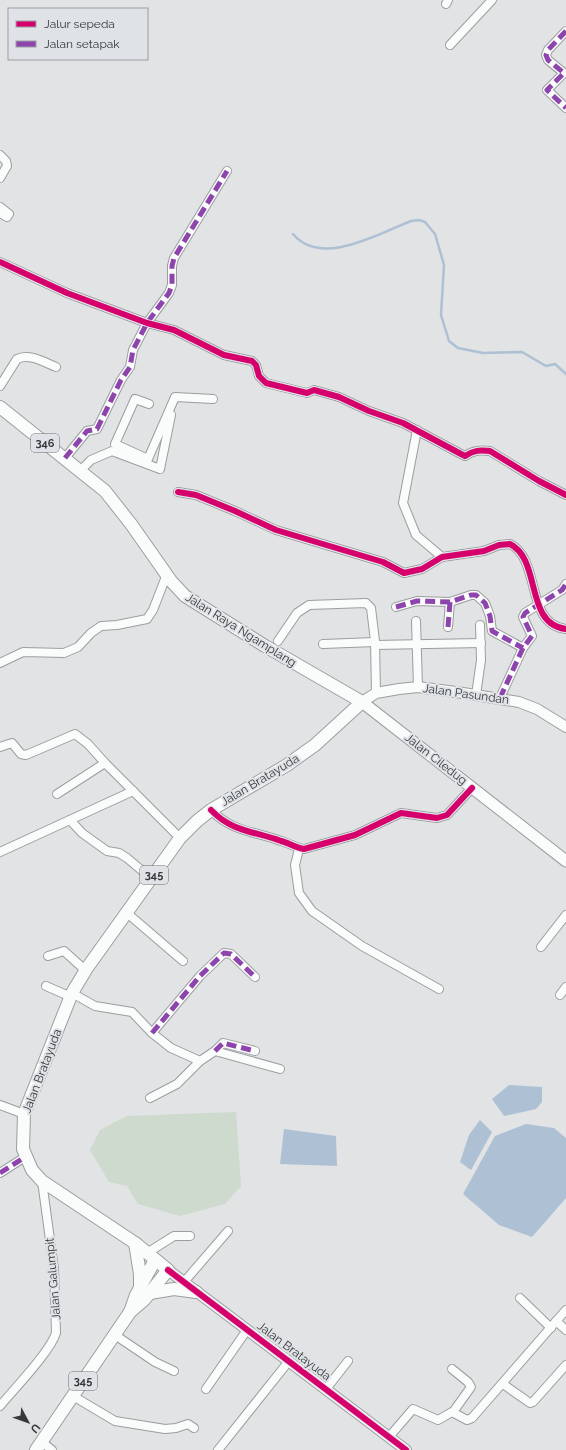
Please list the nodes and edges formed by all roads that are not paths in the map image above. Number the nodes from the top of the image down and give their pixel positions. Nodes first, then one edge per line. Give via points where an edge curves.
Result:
1 (492, 0) edge
2 (566, 31) edge
3 (450, 45) dead end
4 (566, 108) edge
5 (0, 155) edge
6 (227, 171) dead end
7 (0, 178) edge
8 (0, 207) edge
9 (0, 213) edge
10 (0, 262) edge
11 (147, 323) junction
12 (56, 367) dead end
13 (0, 386) edge
14 (175, 397) junction
15 (213, 399) dead end
16 (149, 404) dead end
17 (0, 407) edge
18 (417, 430) junction
19 (114, 448) junction
20 (65, 458) junction
21 (147, 462) junction
22 (81, 470) junction
23 (178, 492) dead end
24 (566, 495) edge
25 (442, 557) junction
26 (167, 574) junction
27 (566, 584) edge
28 (450, 602) junction
29 (535, 606) junction
30 (396, 607) dead end
31 (416, 621) dead end
32 (480, 625) dead end
33 (448, 627) dead end
34 (566, 629) edge
35 (278, 641) dead end
36 (481, 643) junction
37 (323, 644) dead end
38 (375, 644) junction
39 (417, 645) junction
40 (523, 648) junction
41 (0, 663) edge
42 (418, 687) junction
43 (376, 693) junction
44 (476, 695) junction
45 (500, 698) junction
46 (362, 702) junction
47 (566, 727) edge
48 (0, 747) edge
49 (105, 763) junction
50 (472, 788) junction
51 (133, 791) junction
52 (57, 794) dead end
53 (211, 810) junction
54 (70, 820) junction
55 (180, 838) junction
56 (299, 849) junction
57 (0, 852) edge
58 (566, 861) edge
59 (152, 879) junction
60 (127, 913) junction
61 (566, 915) edge
62 (541, 947) dead end
63 (48, 956) dead end
64 (183, 961) dead end
65 (85, 970) junction
66 (255, 977) dead end
67 (46, 986) dead end
68 (566, 987) edge
69 (439, 989) dead end
70 (71, 995) junction
71 (560, 995) dead end
72 (152, 1033) junction
73 (215, 1051) junction
74 (255, 1051) dead end
75 (200, 1061) junction
76 (280, 1069) dead end
77 (150, 1098) dead end
78 (0, 1105) edge
79 (24, 1114) junction
80 (25, 1157) junction
81 (0, 1173) edge
82 (42, 1181) junction
83 (228, 1231) dead end
84 (190, 1236) dead end
85 (134, 1243) junction
86 (151, 1257) junction
87 (168, 1270) junction
88 (184, 1282) junction
89 (145, 1290) junction
90 (196, 1292) junction
91 (520, 1298) dead end
92 (566, 1310) edge
93 (553, 1324) junction
94 (247, 1330) junction
95 (566, 1330) edge
96 (115, 1335) junction
97 (289, 1361) junction
98 (348, 1361) dead end
99 (566, 1365) edge
100 (452, 1369) dead end
101 (174, 1371) dead end
102 (503, 1384) junction
103 (206, 1389) dead end
104 (326, 1389) junction
105 (73, 1396) junction
106 (0, 1406) edge
107 (453, 1412) junction
108 (194, 1428) dead end
109 (389, 1437) junction
110 (39, 1446) edge
111 (52, 1450) edge
112 (218, 1450) edge
113 (406, 1450) edge

1 - 3 street
2 - 4 street via 546,55 548,60 564,73 547,90
5 - 7 street via 7,166
6 - 11 street via 174,258 171,288
8 - 9 street via 9,214 7,217
10 - 11 street via 67,293
11 - 18 street via 174,330 224,355 252,361 259,376 266,383 307,393 315,391 339,397
11 - 20 street via 133,350 130,367 97,429 87,431
12 - 13 street via 37,359 21,357 14,363
14 - 15 street
14 - 21 street
14 - 21 street via 160,469
16 - 19 street via 135,399
17 - 20 main road, Jalan Raya Ngamplang / 346
18 - 24 street via 465,456 474,450 490,451
18 - 25 street via 404,506 416,535
19 - 21 street
19 - 22 street via 91,460
20 - 22 main road, Jalan Raya Ngamplang / 346
22 - 26 main road, Jalan Raya Ngamplang / 346 via 102,488
23 - 25 street via 196,495 276,530 383,562 404,573 422,569
25 - 29 street via 510,544 521,553
26 - 41 street via 148,619 101,626 78,647 64,653 23,652
26 - 46 main road, Jalan Raya Ngamplang via 177,589 204,609
27 - 29 street via 562,590
28 - 30 street via 417,602
28 - 33 street
28 - 40 street via 471,595 480,598 490,616 492,631
29 - 34 street via 551,624
29 - 40 street via 523,616 532,636
31 - 39 street
32 - 36 street
35 - 38 street via 297,613 309,604 366,603 371,608
36 - 39 street
36 - 44 street
37 - 38 street
38 - 39 street
38 - 43 street
39 - 42 street
40 - 45 street
42 - 43 street, Jalan Pasundan
42 - 44 street, Jalan Pasundan
43 - 46 street, Jalan Pasundan
44 - 45 street, Jalan Pasundan
45 - 47 street, Jalan Pasundan via 537,709
46 - 50 main road, Jalan Ciledug
46 - 53 main road, Jalan Bratayuda / 345 via 310,749
48 - 49 street via 12,743 21,754 26,755 75,734
49 - 51 street
49 - 52 street
50 - 56 street via 447,815 437,818 401,813 355,835 318,847
50 - 58 main road, Jalan Ciledug
51 - 54 street
51 - 55 street
53 - 55 main road, Jalan Bratayuda / 345
53 - 56 street via 231,826 281,840
54 - 57 street
54 - 59 street via 82,833 107,851 119,853
55 - 59 main road, Jalan Bratayuda / 345
56 - 69 street via 295,875 299,893 312,911 362,946
59 - 60 main road, Jalan Bratayuda / 345
60 - 64 street
60 - 65 main road, Jalan Bratayuda / 345
61 - 62 street
63 - 65 street via 64,952
65 - 70 main road, Jalan Bratayuda / 345
66 - 72 street via 231,954 224,953 200,976
67 - 70 street
68 - 71 street
70 - 72 street via 95,1006 132,1012
70 - 79 main road, Jalan Bratayuda / 345
72 - 75 street via 171,1048
73 - 74 street via 223,1043
73 - 75 street
73 - 76 street
75 - 77 street via 177,1084
78 - 79 street
79 - 80 main road, Jalan Bratayuda / 345 via 22,1142
80 - 81 street
80 - 82 main road, Jalan Bratayuda / 345
82 - 85 main road, Jalan Bratayuda / 345
82 - 106 street, Jalan Galumpit via 54,1276 56,1333 41,1357
83 - 88 street
84 - 86 street via 174,1236
85 - 86 main road, Jalan Bratayuda / 345
85 - 89 main road, 345
86 - 87 main road, Jalan Bratayuda / 345
86 - 89 main road, 345
87 - 88 street, Jalan Bratayuda
87 - 89 main road, 345
88 - 90 street, Jalan Bratayuda
89 - 90 main road via 174,1289
89 - 96 main road, 345 via 132,1302 130,1312
90 - 94 street, Jalan Bratayuda
91 - 93 street
92 - 93 street
93 - 95 street
93 - 102 street
94 - 97 street, Jalan Bratayuda
94 - 103 street
96 - 101 street via 155,1362
96 - 105 main road, 345
97 - 104 street, Jalan Bratayuda
97 - 112 street
98 - 104 street
99 - 102 street via 530,1403
100 - 107 street via 468,1382 470,1387
102 - 107 street via 470,1420
104 - 109 street, Jalan Bratayuda
105 - 108 street via 115,1421 165,1429 188,1424
105 - 110 main road, 345
107 - 109 street via 438,1420 413,1409
109 - 113 street, Jalan Bratayuda
110 - 111 street

